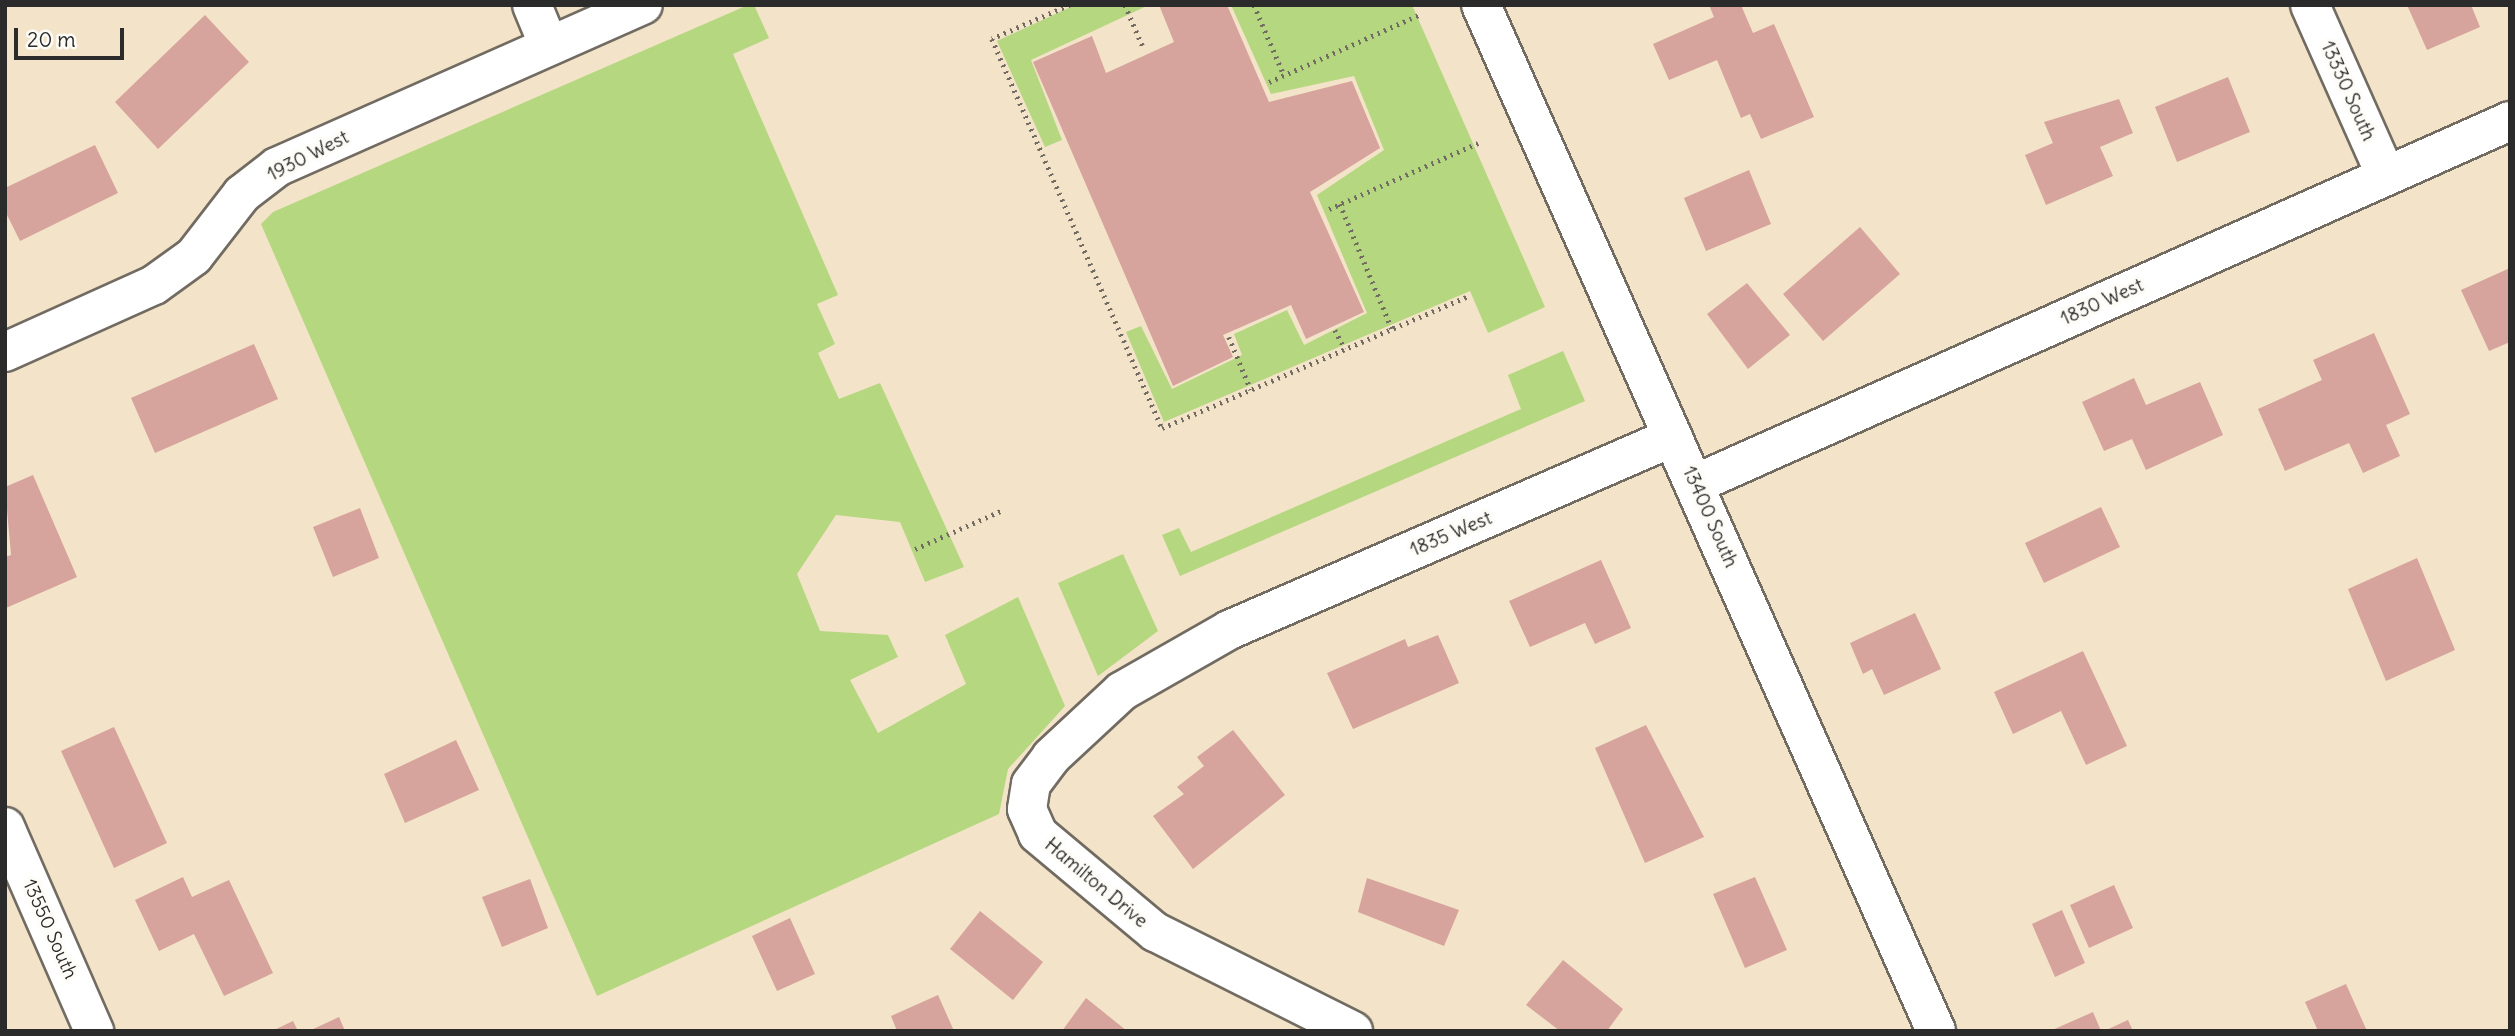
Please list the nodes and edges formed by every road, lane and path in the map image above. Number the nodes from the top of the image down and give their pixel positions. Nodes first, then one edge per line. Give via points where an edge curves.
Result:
1 (532, 5) edge
2 (643, 5) edge
3 (1070, 5) edge
4 (1125, 5) edge
5 (1254, 5) edge
6 (1481, 5) edge
7 (2311, 5) edge
8 (1421, 14) dead end
9 (550, 46) junction
10 (1144, 49) dead end
11 (1284, 75) junction
12 (1269, 82) dead end
13 (2510, 121) edge
14 (1478, 143) dead end
15 (2386, 176) junction
16 (1340, 204) junction
17 (1329, 209) dead end
18 (1468, 296) dead end
19 (1392, 329) junction
20 (1335, 330) dead end
21 (1229, 337) dead end
22 (1345, 349) junction
23 (5, 352) edge
24 (1251, 390) junction
25 (1673, 437) junction
26 (1695, 484) junction
27 (1003, 510) dead end
28 (915, 549) dead end
29 (1229, 630) joint
30 (5, 827) edge
31 (94, 1031) edge
32 (1353, 1031) edge
33 (1936, 1031) edge

1 - 9 street
2 - 9 street, 1930 West
3 - 24 path via 992,39 1161,428
4 - 10 path
5 - 11 path
6 - 25 street, 13400 South
7 - 15 street, 13330 South
8 - 11 path
9 - 23 street, 1930 West via 277,167 242,194 194,256 154,285
11 - 12 path
13 - 15 street, 1830 West
14 - 16 path
15 - 26 street, 1830 West
16 - 17 path
16 - 19 path
18 - 19 path
19 - 22 path
20 - 22 path
21 - 24 path
22 - 24 path
25 - 26 street, 13400 South
25 - 29 street, 1835 West
26 - 33 street, 13400 South
27 - 28 path
29 - 32 street, Hamilton Drive via 1122,691 1051,757 1031,784 1027,809 1038,834 1059,856 1155,932
30 - 31 street, 13550 South

